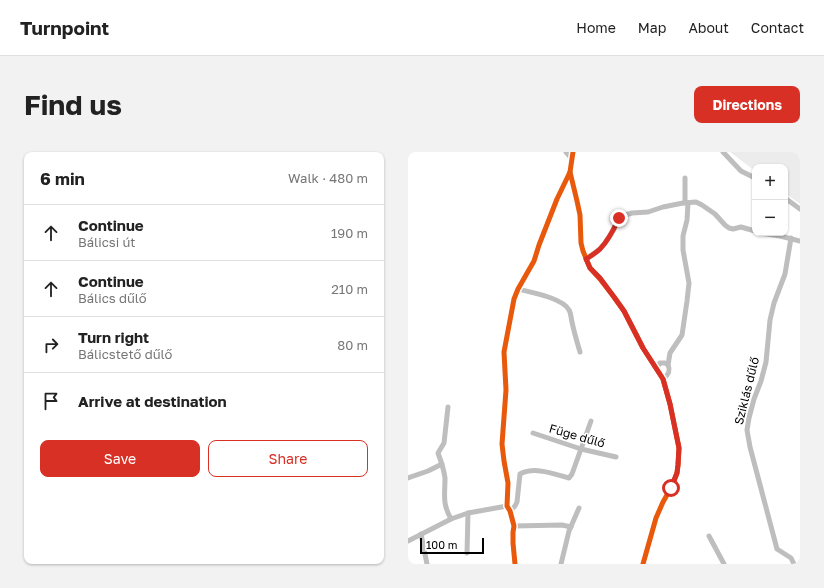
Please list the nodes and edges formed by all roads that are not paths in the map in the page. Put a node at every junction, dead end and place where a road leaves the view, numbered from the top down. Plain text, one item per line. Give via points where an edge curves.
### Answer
1 (566, 152) edge
2 (573, 152) edge
3 (723, 152) edge
4 (572, 159) junction
5 (570, 172) junction
6 (752, 176) edge
7 (685, 178) dead end
8 (788, 200) edge
9 (687, 203) junction
10 (800, 209) edge
11 (752, 230) edge
12 (779, 236) edge
13 (791, 238) junction
14 (800, 241) edge
15 (586, 259) junction
16 (518, 290) junction
17 (580, 352) dead end
18 (668, 365) junction
19 (656, 369) junction
20 (663, 379) junction
21 (448, 407) dead end
22 (591, 421) dead end
23 (533, 433) dead end
24 (581, 449) junction
25 (616, 457) dead end
26 (442, 464) junction
27 (408, 478) edge
28 (506, 506) junction
29 (579, 508) dead end
30 (510, 511) junction
31 (468, 512) junction
32 (451, 520) junction
33 (514, 526) junction
34 (570, 527) junction
35 (421, 534) junction
36 (709, 536) dead end
37 (408, 541) edge
38 (467, 553) dead end
39 (427, 564) edge
40 (515, 564) edge
41 (561, 564) edge
42 (643, 564) edge
43 (724, 564) edge
44 (794, 564) edge

1 - 4 street
2 - 4 street
3 - 6 street via 741,171
4 - 5 street
5 - 15 street via 580,216 581,243
5 - 16 street via 534,261
7 - 9 street
8 - 10 street
9 - 11 street via 696,202 702,205 715,214 724,226
9 - 15 street via 622,216 600,249
9 - 18 street via 683,250 688,283 687,301 682,335 670,353
12 - 13 street
13 - 14 street
13 - 44 street, Sziklás dűlő via 785,274 770,320 762,381 754,399 747,430 777,549 791,558
15 - 19 street via 590,268 621,306
16 - 17 street via 538,293 568,308
16 - 28 street via 504,352 506,390 502,444 508,483
18 - 19 street via 660,363
18 - 20 street via 669,372
19 - 20 street
20 - 42 street via 679,448 678,465 673,483 656,518
21 - 26 street via 444,443 438,453
22 - 24 street
23 - 24 street, Füge dűlő
24 - 25 street, Füge dűlő
24 - 30 street via 569,478 542,471 526,471 520,474 517,502
26 - 27 street
26 - 32 street via 445,501
28 - 30 street
28 - 31 street
29 - 34 street
30 - 33 street
31 - 32 street
31 - 38 street
32 - 35 street
33 - 34 street
33 - 40 street
34 - 41 street
35 - 37 street
35 - 39 street
36 - 43 street

